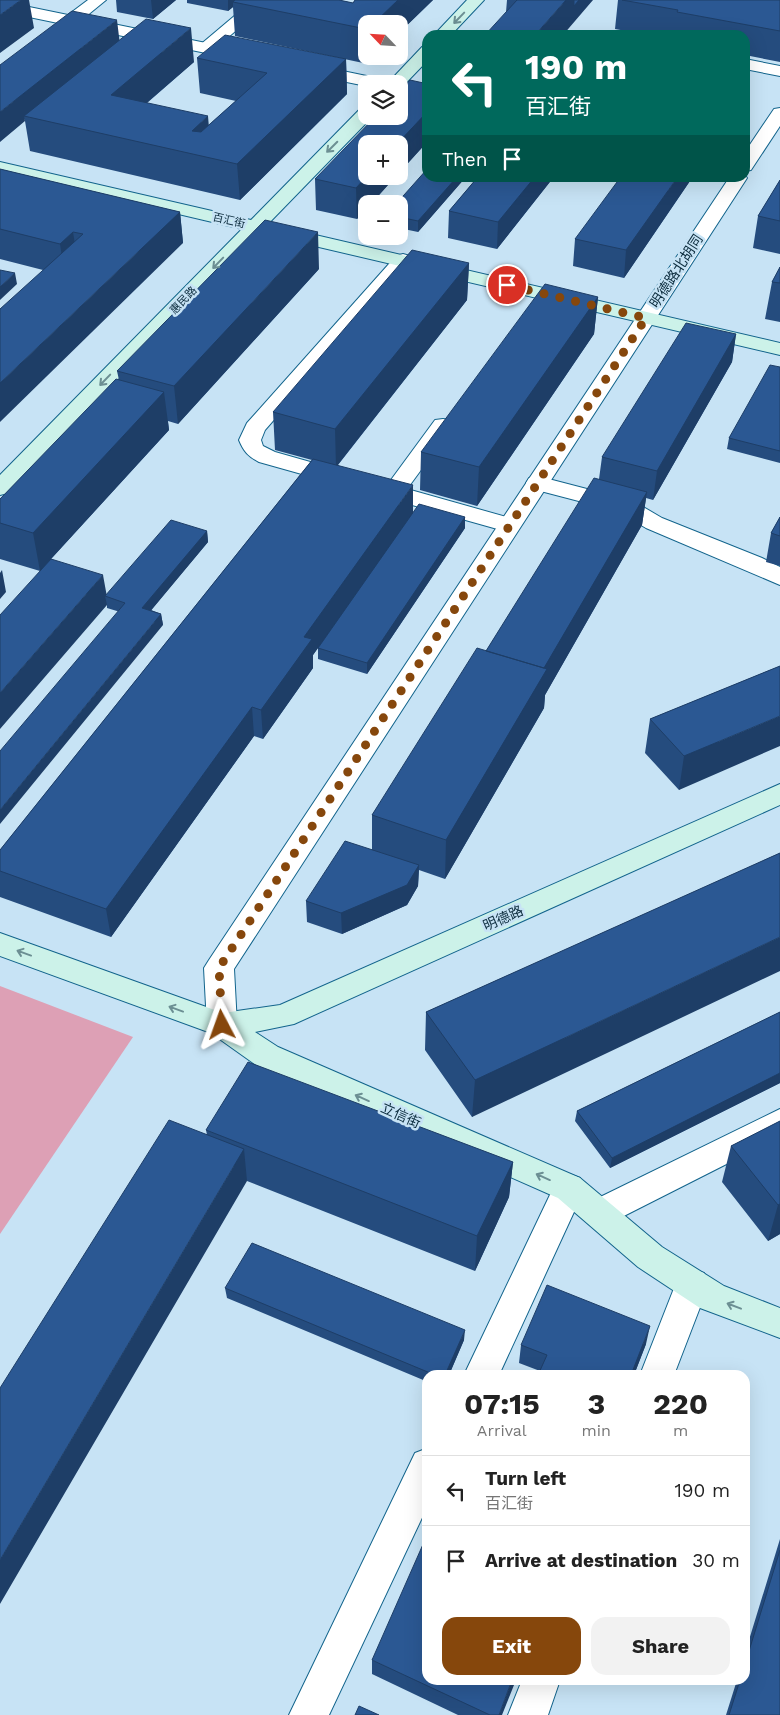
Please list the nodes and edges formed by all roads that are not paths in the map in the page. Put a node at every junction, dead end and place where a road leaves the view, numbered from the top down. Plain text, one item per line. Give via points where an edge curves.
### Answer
1 (98, 0) edge
2 (476, 0) edge
3 (0, 6) edge
4 (276, 8) edge
5 (71, 20) junction
6 (447, 30) edge
7 (50, 37) edge
8 (206, 48) junction
9 (422, 56) edge
10 (264, 60) edge
11 (750, 65) edge
12 (293, 66) edge
13 (780, 71) edge
14 (403, 75) edge
15 (358, 79) edge
16 (780, 113) edge
17 (358, 120) edge
18 (750, 158) edge
19 (0, 166) edge
20 (735, 182) edge
21 (255, 226) junction
22 (403, 260) junction
23 (646, 318) junction
24 (780, 349) edge
25 (452, 412) edge
26 (537, 484) junction
27 (0, 488) edge
28 (393, 492) junction
29 (509, 525) junction
30 (780, 577) edge
31 (780, 794) edge
32 (0, 944) edge
33 (222, 1025) junction
34 (780, 1122) edge
35 (570, 1188) junction
36 (599, 1213) junction
37 (692, 1284) junction
38 (780, 1323) edge
39 (483, 1370) edge
40 (659, 1370) edge
41 (422, 1478) edge
42 (539, 1685) edge
43 (309, 1715) edge
44 (528, 1715) edge

1 - 5 street
2 -> 6 street
3 - 5 street
4 - 8 street via 256,5
5 - 7 street
5 - 8 street
8 - 10 street
9 - 14 street
11 - 13 street
12 - 15 street
16 - 18 street
17 -> 21 street, 惠民路
19 - 21 street, 百汇街
20 - 23 street, 明德路北胡同
21 - 22 street, 百汇街
21 -> 27 street, 惠民路
22 - 23 street, 百汇街 via 535,301
22 - 28 street via 255,428 250,440 254,450 267,457
23 - 24 street, 百汇街
23 - 26 street, 明德路北胡同
25 - 28 street
26 - 29 street, 明德路北胡同
26 - 30 street via 625,506 654,523 754,563
28 - 29 street
29 - 33 street, 明德路北胡同 via 219,968
31 - 33 street, 明德路 via 284,1016
33 -> 32 street, 立信街
35 -> 33 street, 立信街 via 267,1056
34 - 36 street
35 - 36 street, 立信街
35 - 39 street
36 - 37 street, 立信街 via 650,1257
38 -> 37 street, 立信街 via 712,1297
37 - 40 street
41 - 43 street
42 - 44 street

